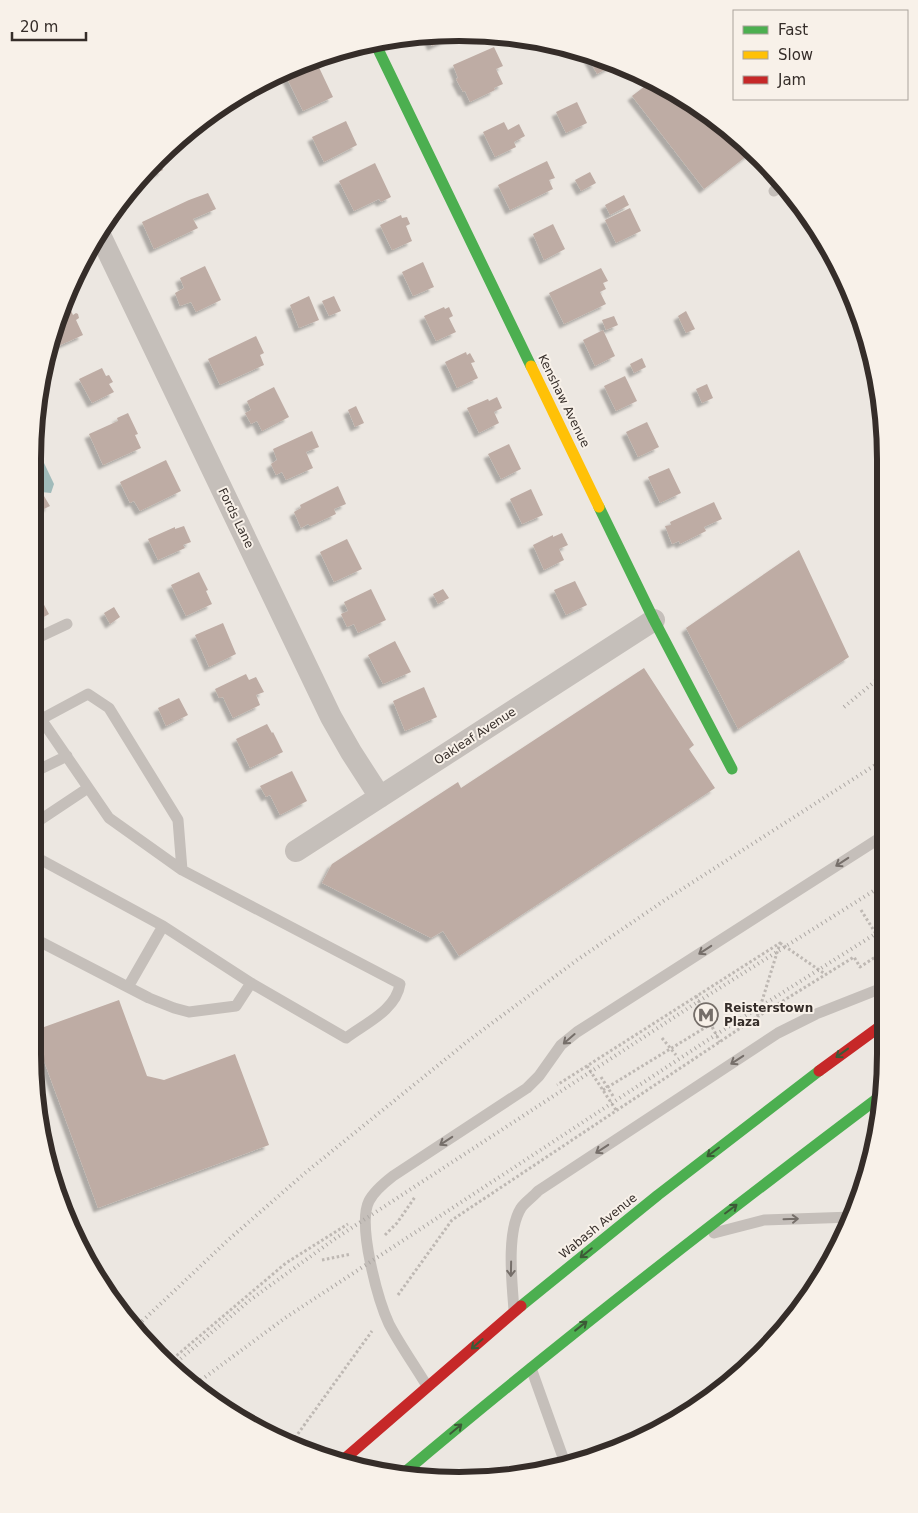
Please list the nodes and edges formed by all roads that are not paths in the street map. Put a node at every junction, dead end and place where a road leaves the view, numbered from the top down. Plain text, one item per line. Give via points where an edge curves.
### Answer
1 (378, 49) edge
2 (777, 189) edge
3 (774, 191) dead end
4 (103, 241) edge
5 (654, 620) junction
6 (66, 624) dead end
7 (41, 636) edge
8 (41, 719) edge
9 (41, 725) edge
10 (67, 756) junction
11 (41, 769) edge
12 (732, 769) dead end
13 (88, 788) junction
14 (380, 797) junction
15 (41, 819) edge
16 (877, 840) edge
17 (296, 851) dead end
18 (41, 860) edge
19 (182, 870) junction
20 (163, 926) junction
21 (41, 942) edge
22 (252, 983) junction
23 (128, 987) junction
24 (877, 990) edge
25 (877, 1029) edge
26 (874, 1101) edge
27 (844, 1217) edge
28 (692, 1238) junction
29 (514, 1312) junction
30 (530, 1366) junction
31 (427, 1386) junction
32 (382, 1427) junction
33 (338, 1454) edge
34 (347, 1457) edge
35 (563, 1459) edge
36 (409, 1469) edge

1 - 5 main road, Kenshaw Avenue
2 - 3 lane
4 - 14 street, Fords Lane via 331,717
5 - 12 main road, Kenshaw Avenue
5 - 14 street, Oakleaf Avenue
6 - 7 lane
8 - 19 lane via 88,694 109,708 178,820
9 - 10 lane
10 - 11 lane
10 - 13 lane
13 - 15 lane
13 - 19 lane via 109,818
14 - 17 street, Oakleaf Avenue
16 -> 31 lane via 577,1032 561,1045 527,1088 378,1188 366,1212 366,1241 382,1308
18 - 20 lane
19 - 22 lane via 400,984 391,1005 346,1038
20 - 22 lane
20 - 23 lane
21 - 23 lane
22 - 23 lane via 236,1006 189,1012 165,1005
24 -> 29 lane via 778,1033 538,1191 522,1208 516,1221 511,1272
25 -> 29 main road, Wabash Avenue via 658,1194
28 -> 26 main road
28 -> 27 lane via 764,1220
30 -> 28 main road
29 -> 31 main road, Wabash Avenue
30 - 35 lane
36 -> 30 main road
31 - 32 main road, Wabash Avenue
32 - 33 main road
32 - 34 main road, Wabash Avenue

